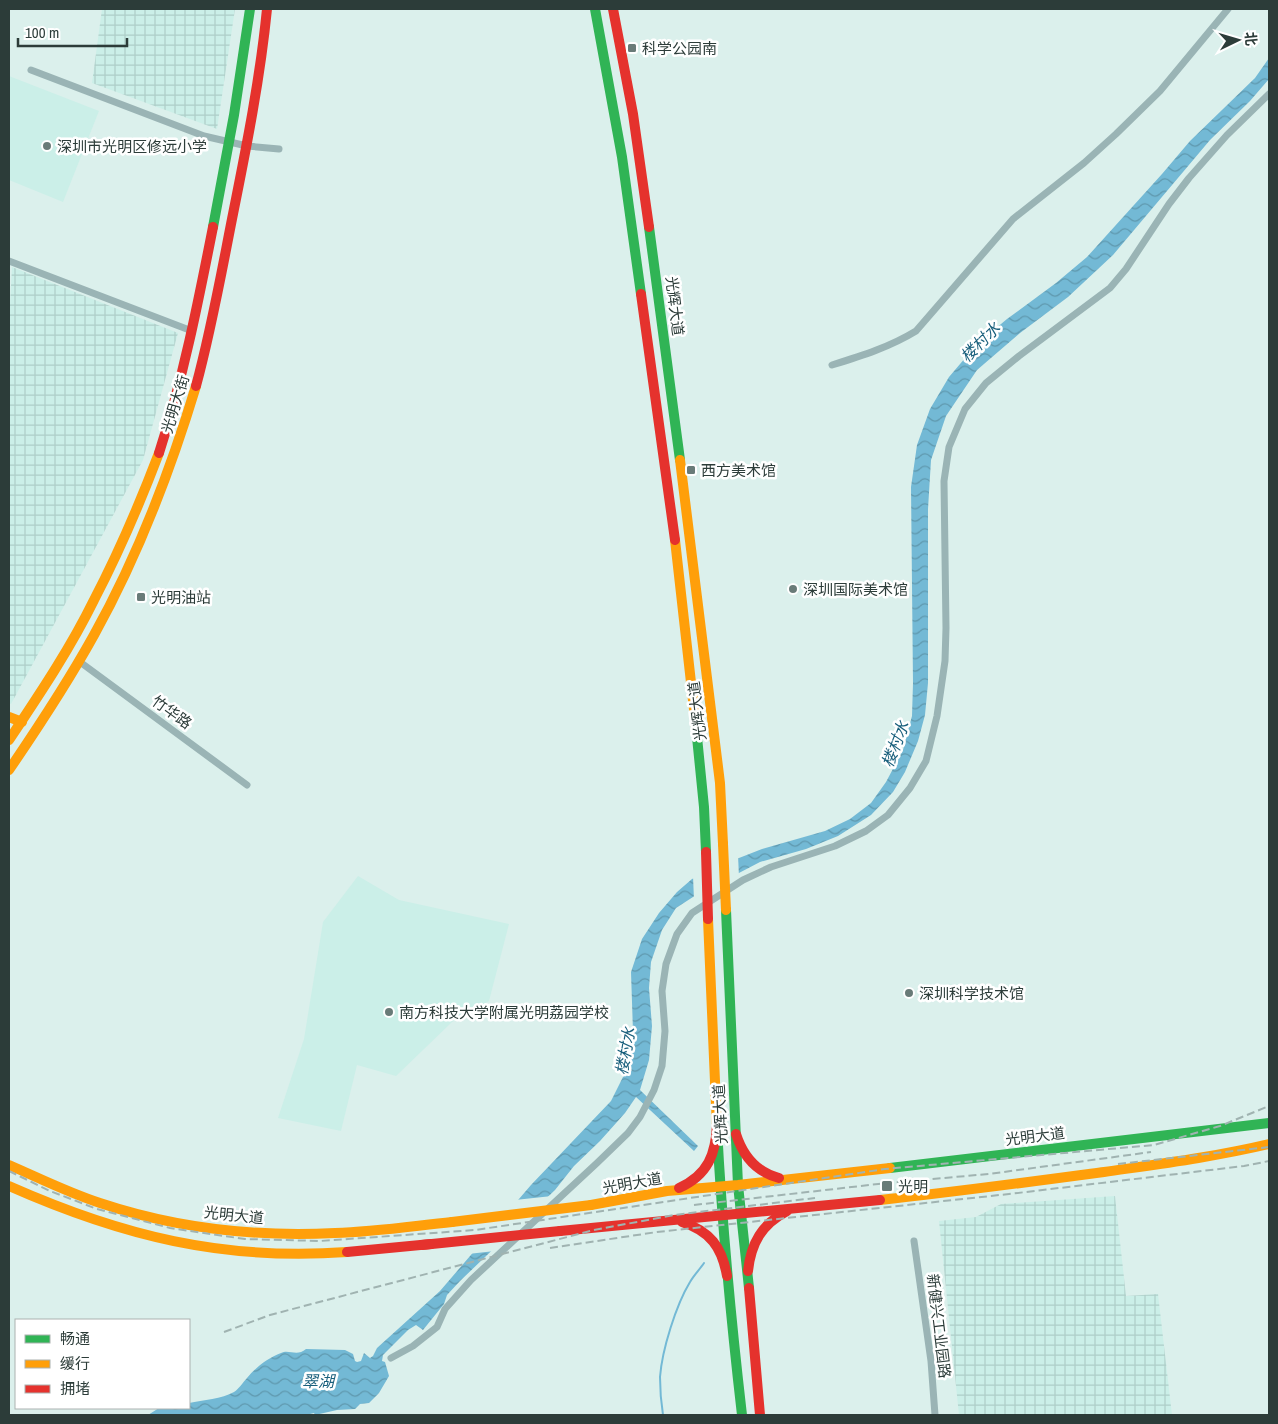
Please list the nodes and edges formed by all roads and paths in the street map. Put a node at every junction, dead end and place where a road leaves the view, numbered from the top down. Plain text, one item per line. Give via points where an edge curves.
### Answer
1 (250, 9) edge
2 (267, 9) edge
3 (595, 9) edge
4 (613, 9) edge
5 (1228, 9) edge
6 (31, 70) dead end
7 (1269, 94) edge
8 (230, 142) junction
9 (246, 146) junction
10 (279, 150) dead end
11 (9, 261) edge
12 (192, 330) junction
13 (832, 365) dead end
14 (80, 662) junction
15 (9, 717) edge
16 (22, 722) junction
17 (9, 740) edge
18 (9, 770) edge
19 (247, 785) dead end
20 (1269, 1123) edge
21 (717, 1124) junction
22 (736, 1134) junction
23 (1269, 1144) edge
24 (9, 1165) edge
25 (788, 1179) junction
26 (738, 1185) junction
27 (9, 1186) edge
28 (720, 1186) junction
29 (667, 1191) junction
30 (799, 1208) junction
31 (741, 1214) junction
32 (723, 1216) junction
33 (668, 1221) junction
34 (476, 1239) dead end
35 (914, 1241) dead end
36 (422, 1245) dead end
37 (748, 1271) junction
38 (727, 1276) junction
39 (390, 1358) dead end
40 (742, 1415) edge
41 (760, 1415) edge
42 (935, 1415) edge

1 - 8 main road, 光明大街
2 - 9 main road, 光明大街
3 - 21 main road, 光辉大道, bridge via 622,157 676,550 698,743 704,806
4 - 22 main road, 光辉大道, bridge via 633,114 680,450 720,783
5 - 13 street via 1160,90 1116,134 1013,219 916,331 868,354
6 - 8 street via 204,136
7 - 39 street via 1189,178 1110,288 986,383 965,409 949,447 944,481 946,628 938,716 926,761 910,788 888,815 866,832 743,880 692,913 677,934 666,964 662,991 665,1031 662,1066 640,1117 597,1163 471,1280 445,1309 437,1327 413,1346
8 - 9 street
8 - 12 main road, 光明大街
9 - 10 street
9 - 14 main road, 光明大街 via 206,352 187,420 138,547
11 - 12 street
12 - 16 main road, 光明大街 via 162,439 126,533 75,636
14 - 18 main road, 光明大街
14 - 19 street, 竹华路
15 - 16 main road
16 - 17 main road, 光明大街
20 - 25 main road, 光明大道
21 - 28 main road, 光辉大道
21 - 29 main road via 717,1139 706,1167 689,1183
22 - 25 main road via 745,1156 754,1166 770,1175
22 - 26 main road, 光辉大道
23 - 30 main road via 1038,1182
24 - 29 main road, 光明大道, bridge via 99,1202 171,1222 270,1234 320,1234 452,1222 591,1205
25 - 26 main road, 光明大道
26 - 28 main road, 光明大道
26 - 31 main road, 光辉大道
27 - 34 main road via 118,1229 218,1250 321,1254
28 - 29 main road, 光明大道
28 - 32 main road, 光辉大道
30 - 31 main road
30 - 37 main road via 780,1214 765,1226 754,1242
31 - 32 main road
31 - 37 main road, 光辉大道
32 - 33 main road
32 - 38 main road, 光辉大道
33 - 36 main road, bridge
33 - 38 main road via 690,1224 710,1236 722,1254
35 - 42 street, 新健兴工业园路
37 - 41 main road, 光辉大道
38 - 40 main road, 光辉大道

